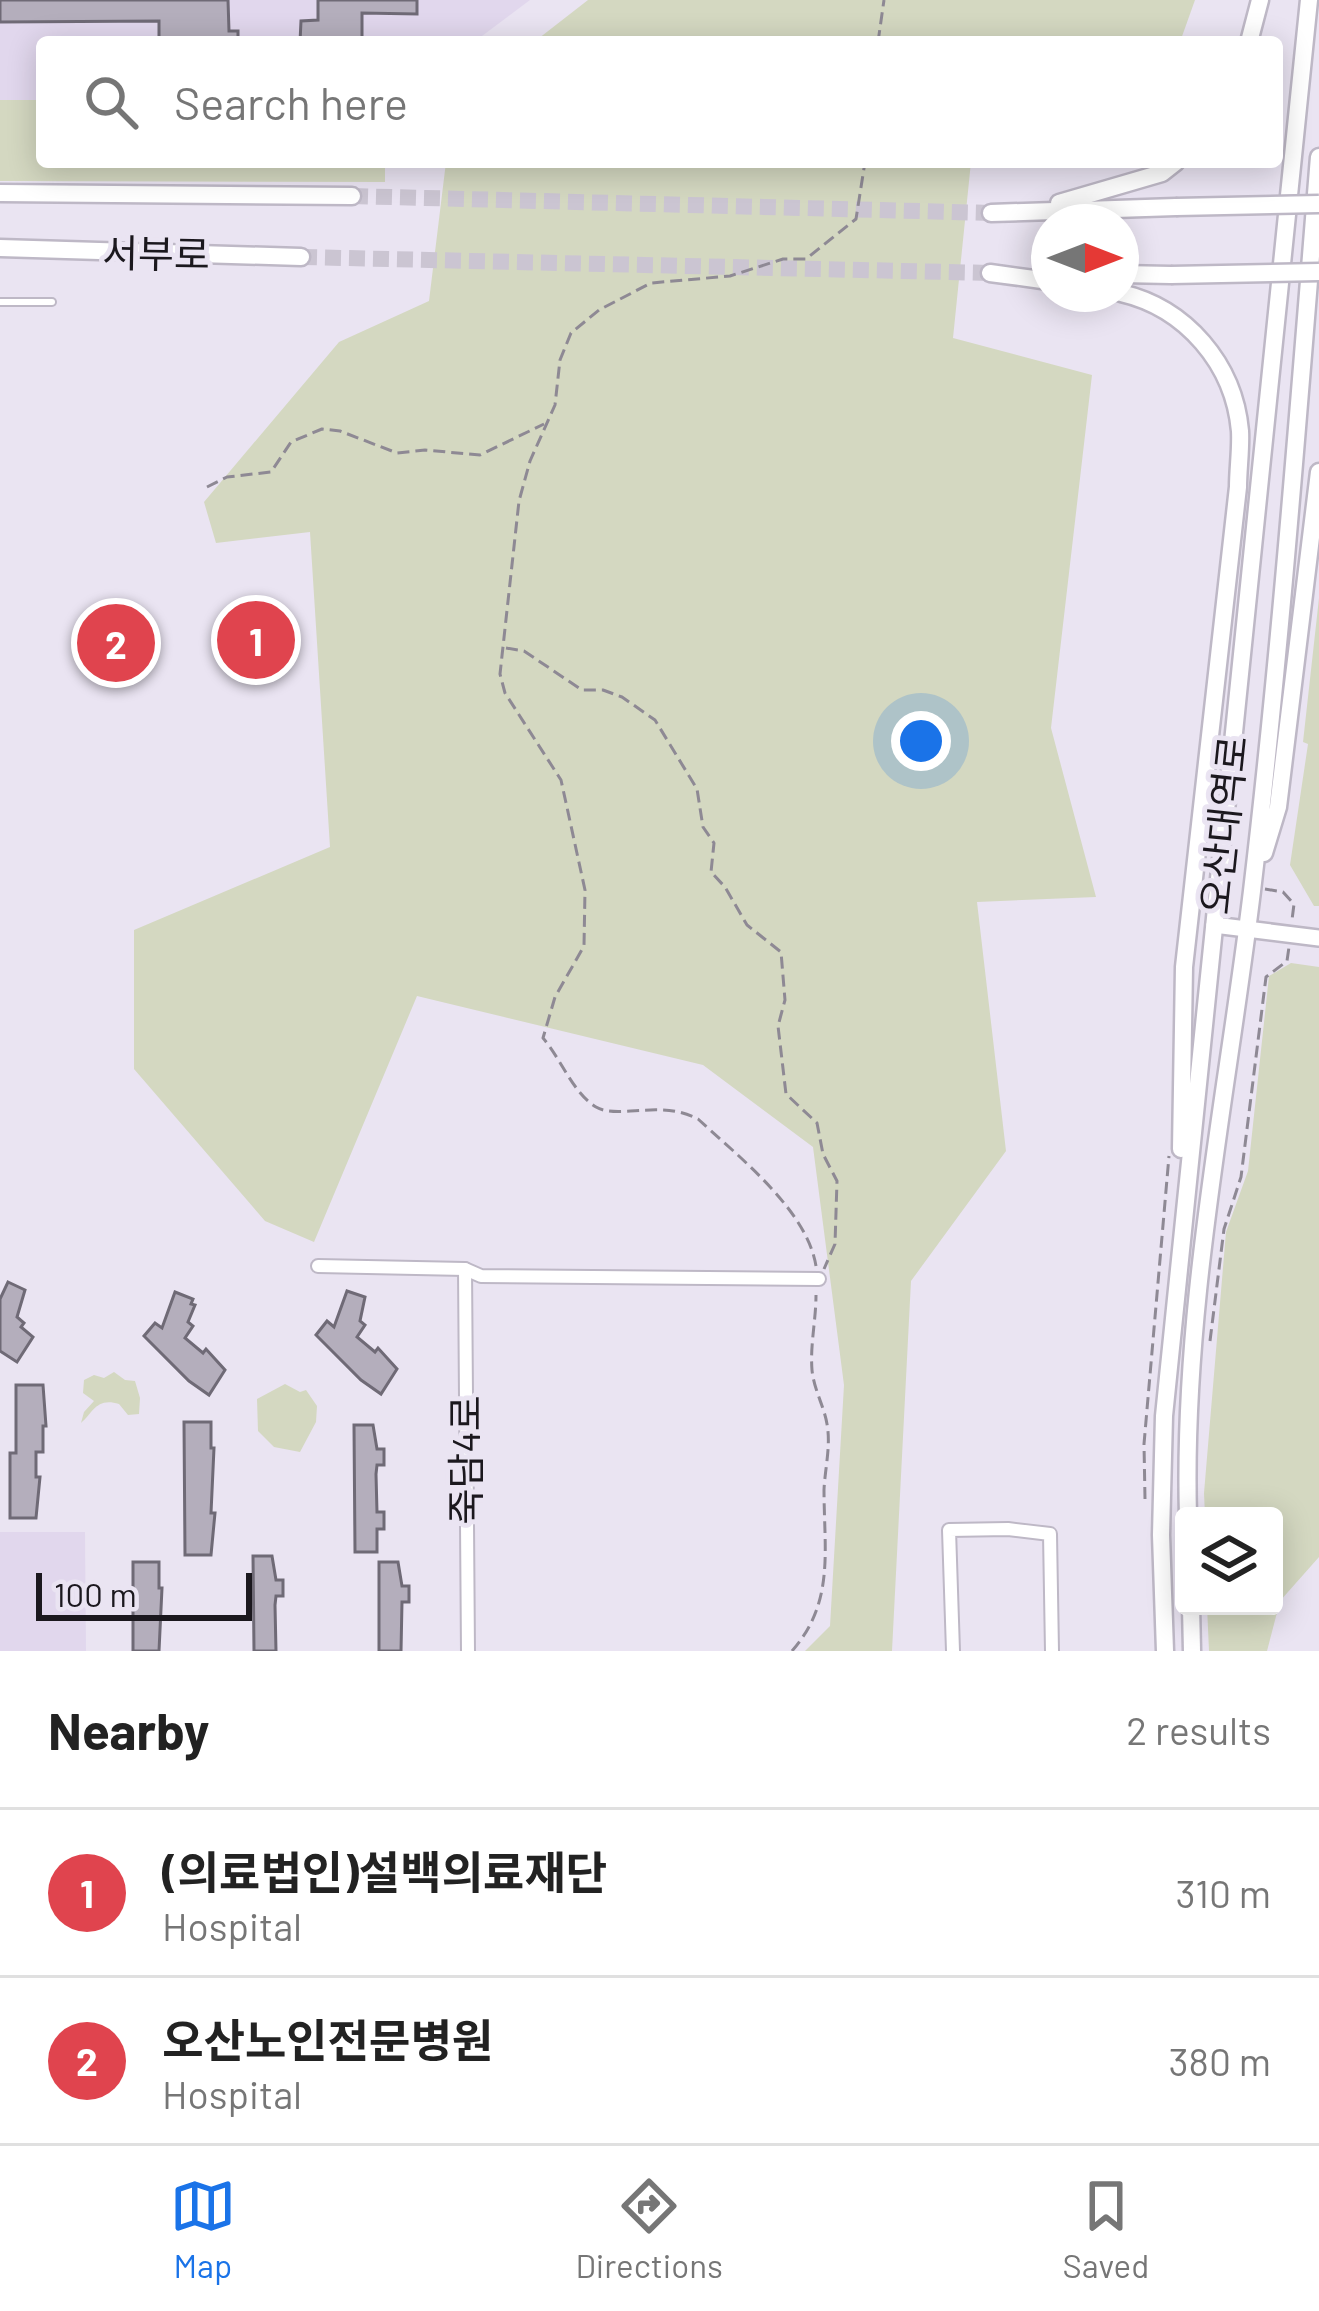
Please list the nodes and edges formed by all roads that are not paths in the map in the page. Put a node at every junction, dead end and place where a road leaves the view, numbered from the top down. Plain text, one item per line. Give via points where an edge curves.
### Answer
1 (1260, 0) edge
2 (1309, 0) edge
3 (1251, 36) edge
4 (1319, 157) edge
5 (1168, 168) edge
6 (4, 194) edge
7 (352, 196) tunnel mouth
8 (1319, 204) edge
9 (1024, 212) junction
10 (991, 213) tunnel mouth
11 (5, 249) edge
12 (301, 257) tunnel mouth
13 (1319, 272) edge
14 (990, 273) tunnel mouth
15 (1139, 274) edge
16 (1031, 276) edge
17 (1139, 297) edge
18 (0, 302) edge
19 (52, 302) dead end
20 (1319, 472) edge
21 (1252, 888) junction
22 (1214, 925) junction
23 (1247, 929) junction
24 (1319, 938) edge
25 (1181, 1236) junction
26 (318, 1266) dead end
27 (465, 1269) junction
28 (819, 1279) road end
29 (1188, 1507) edge
30 (1191, 1615) edge
31 (468, 1651) edge
32 (953, 1651) edge
33 (1052, 1651) edge
34 (1165, 1651) edge
35 (1192, 1651) edge

1 - 3 main road
2 - 22 main road, 오산대역로
4 - 21 main road, 오산대역로
5 - 9 main road
6 - 7 main road, 서부로
8 - 9 main road, bridge
9 - 10 main road
11 - 12 main road, 서부로
13 - 15 main road, bridge
14 - 16 main road
17 - 25 main road via 1179,317 1209,350 1230,383 1240,431 1184,967
18 - 19 lane
20 - 21 main road via 1278,808
21 - 23 main road, 오산대역로
22 - 23 street
22 - 25 main road, 오산대역로
23 - 24 street
23 - 29 main road, 오산대역로 via 1202,1274
25 - 34 main road, 오산대역로 via 1161,1456
26 - 27 street
27 - 28 street via 481,1276
27 - 31 street, 죽담4로
30 - 35 main road
32 - 33 street via 949,1530 1008,1529 1050,1534

